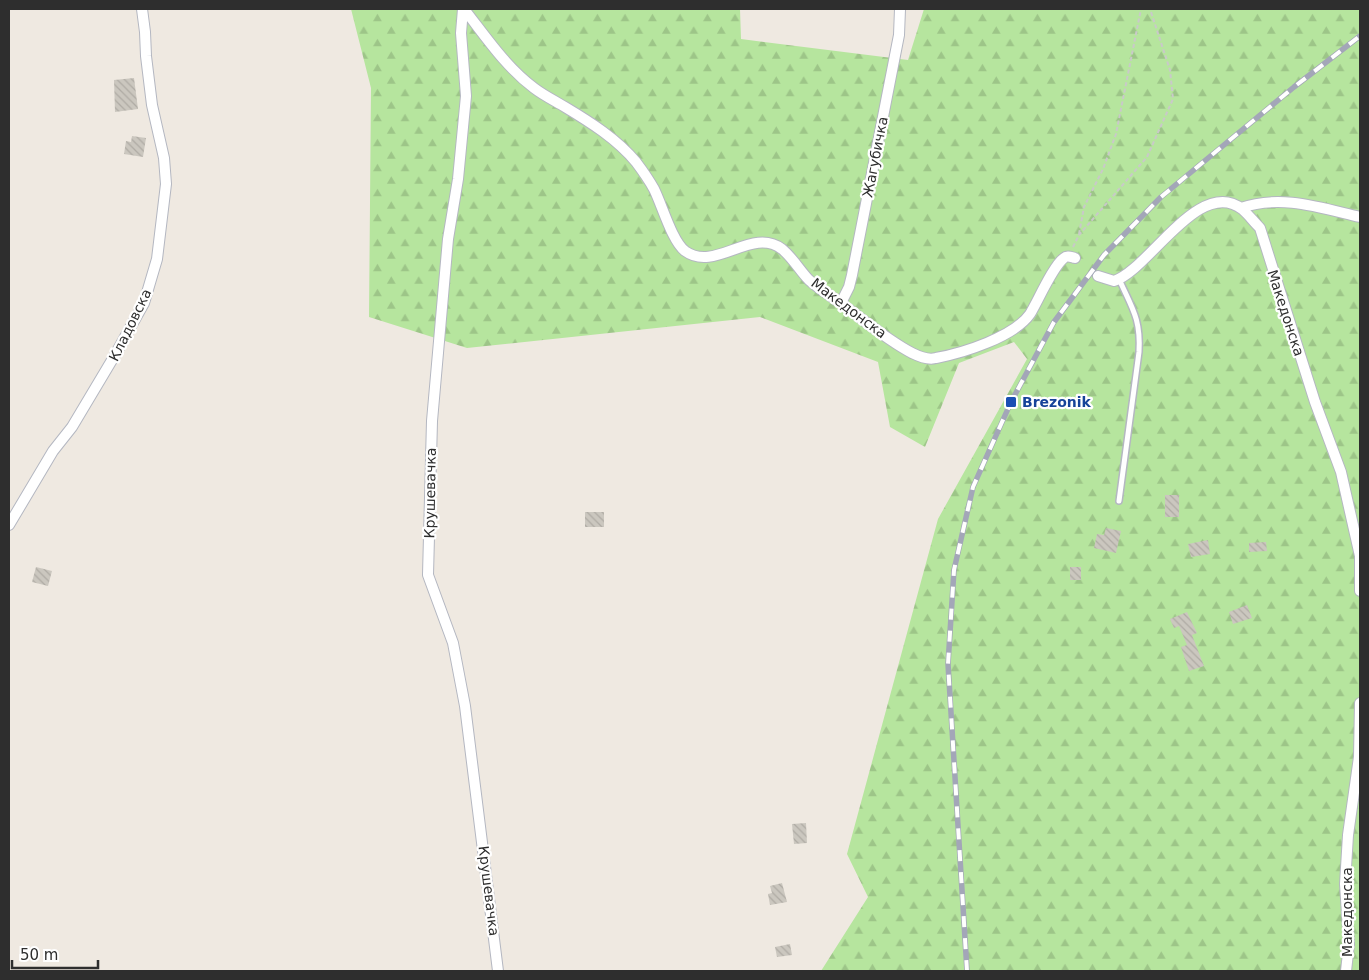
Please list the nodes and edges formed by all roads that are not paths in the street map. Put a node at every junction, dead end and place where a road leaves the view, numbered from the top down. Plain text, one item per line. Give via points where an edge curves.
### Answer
1 (142, 9) edge
2 (463, 9) edge
3 (900, 9) edge
4 (1241, 208) junction
5 (1360, 217) edge
6 (1072, 257) road end
7 (1098, 276) dead end
8 (1119, 279) junction
9 (841, 303) junction
10 (1119, 501) dead end
11 (9, 525) edge
12 (1360, 591) edge
13 (1360, 703) edge
14 (498, 971) edge
15 (1346, 971) edge

1 - 11 street, Кладовска via 152,105 164,158 166,184 157,259 144,302 115,355
2 - 9 street, Македонска via 506,64 535,89 612,139 635,161 653,188 678,244 686,251 696,256 710,256 748,244 773,244 810,281
2 - 14 street, Крушевачка via 461,33 466,96 448,239 432,421 428,575 453,642 465,706
3 - 9 street, Жагубичка via 899,35 852,275
4 - 5 street via 1283,202 1310,204
4 - 8 street via 1212,202 1184,220
4 - 12 street, Македонска via 1260,228 1315,402 1341,472 1360,556
6 - 9 street, Македонска via 1064,258 1057,266 1029,315 1019,326 994,340 933,359 914,354 884,336
7 - 8 street via 1114,281
8 - 10 lane via 1140,333
13 - 15 street, Македонска via 1359,757 1345,884 1349,944

